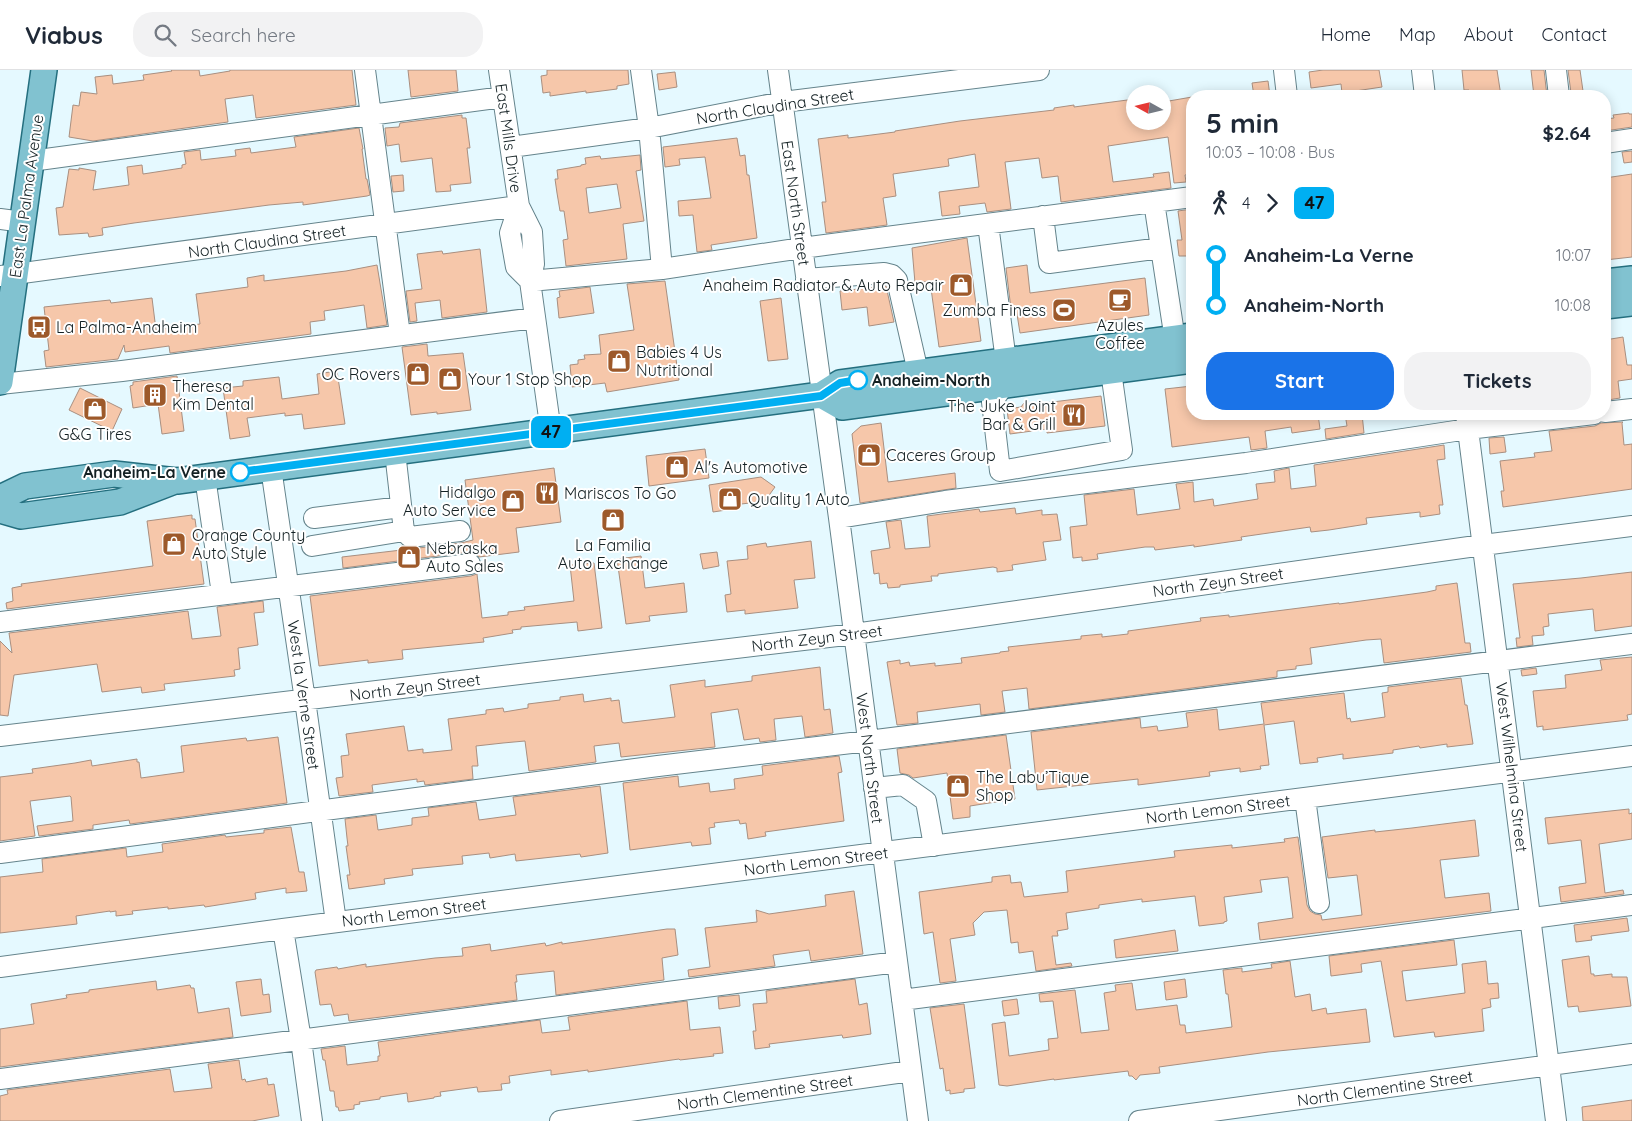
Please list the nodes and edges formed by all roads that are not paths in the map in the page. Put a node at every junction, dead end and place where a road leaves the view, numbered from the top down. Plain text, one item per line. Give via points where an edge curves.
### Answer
1 (44, 70) edge
2 (365, 70) edge
3 (499, 70) edge
4 (641, 70) edge
5 (778, 70) edge
6 (1039, 70) edge
7 (1284, 70) edge
8 (1422, 70) edge
9 (1556, 70) edge
10 (1286, 90) edge
11 (1424, 90) edge
12 (1558, 90) edge
13 (503, 97) junction
14 (782, 102) junction
15 (371, 116) junction
16 (649, 128) junction
17 (1632, 139) edge
18 (1611, 142) edge
19 (511, 147) junction
20 (31, 161) junction
21 (1186, 198) edge
22 (1154, 202) junction
23 (519, 206) junction
24 (1042, 216) junction
25 (11, 221) edge
26 (988, 224) junction
27 (385, 225) junction
28 (802, 248) junction
29 (1161, 248) junction
30 (662, 269) junction
31 (8, 276) edge
32 (806, 279) junction
33 (1632, 279) edge
34 (530, 281) junction
35 (1611, 281) edge
36 (1632, 303) edge
37 (1611, 305) edge
38 (535, 318) junction
39 (400, 335) junction
40 (1184, 349) edge
41 (1109, 359) junction
42 (918, 372) junction
43 (1005, 372) junction
44 (0, 383) edge
45 (821, 396) junction
46 (1632, 409) edge
47 (1611, 411) edge
48 (1485, 420) edge
49 (1467, 421) edge
50 (551, 432) junction
51 (395, 452) junction
52 (271, 468) junction
53 (205, 477) junction
54 (177, 481) junction
55 (0, 498) edge
56 (401, 507) junction
57 (0, 510) edge
58 (314, 518) dead end
59 (839, 518) junction
60 (1632, 526) edge
61 (404, 531) junction
62 (460, 531) dead end
63 (1483, 545) junction
64 (312, 546) dead end
65 (470, 564) dead end
66 (288, 586) junction
67 (222, 594) junction
68 (0, 622) edge
69 (854, 634) junction
70 (1632, 644) edge
71 (1499, 661) junction
72 (305, 700) junction
73 (0, 736) edge
74 (868, 741) junction
75 (1632, 756) edge
76 (1513, 771) junction
77 (874, 788) junction
78 (1305, 798) junction
79 (320, 810) junction
80 (934, 846) junction
81 (882, 852) junction
82 (0, 853) edge
83 (1319, 903) dead end
84 (1632, 904) edge
85 (1530, 917) junction
86 (336, 922) junction
87 (283, 929) junction
88 (897, 962) junction
89 (0, 967) edge
90 (902, 1000) junction
91 (301, 1040) junction
92 (1632, 1054) edge
93 (1548, 1066) junction
94 (911, 1071) junction
95 (0, 1079) edge
96 (312, 1121) edge
97 (560, 1121) edge
98 (918, 1121) edge
99 (1139, 1121) edge
100 (1556, 1121) edge

1 - 20 main road, East La Palma Avenue
2 - 15 street
3 - 13 street, East Mills Drive
4 - 16 street
5 - 14 street, East North Street
6 - 14 street, North Claudina Street
7 - 10 street
8 - 11 street
9 - 12 street
13 - 15 street
13 - 19 street, East Mills Drive
14 - 16 street, North Claudina Street
14 - 28 street, East North Street
15 - 20 street
15 - 27 street
16 - 19 street, North Claudina Street
16 - 30 street
17 - 18 street
19 - 23 street, East Mills Drive
20 - 25 main road, East La Palma Avenue
21 - 22 street
22 - 24 street
22 - 29 street
23 - 27 street, North Claudina Street
23 - 34 street, East Mills Drive via 532,232 534,264
24 - 26 street
24 - 29 street via 1049,263
25 - 31 main road, East La Palma Avenue
26 - 28 street
26 - 43 street
27 - 31 street, North Claudina Street
27 - 39 street
28 - 30 street
28 - 32 street, East North Street
29 - 40 street
30 - 34 street
31 - 44 main road, East La Palma Avenue
32 - 42 street via 892,275 897,280
32 - 45 street, East North Street
33 - 35 main road
34 - 38 street, East Mills Drive
36 - 37 main road
38 - 39 street
38 - 50 street, East Mills Drive
39 - 44 street via 122,371
40 - 41 main road
41 - 43 main road
41 - 43 street via 1122,450 1000,471 992,402
42 - 43 main road
42 - 45 main road via 840,383
43 - 45 main road via 987,388 842,407
45 - 50 main road
45 - 59 street, West North Street
46 - 47 street
48 - 49 street
49 - 59 street via 1246,463 945,501
49 - 63 street, West Wilhelmina Street
50 - 51 main road
51 - 52 main road
51 - 56 street
52 - 53 main road
52 - 66 street, West la Verne Street
53 - 54 main road
53 - 67 street
54 - 55 main road via 114,474 25,486
54 - 57 main road via 120,502 21,516
56 - 58 street
56 - 61 street
59 - 69 street, West North Street
60 - 63 street, North Zeyn Street
61 - 62 street via 410,536
61 - 64 street
63 - 69 street, North Zeyn Street
63 - 71 street, West Wilhelmina Street
65 - 66 street
66 - 67 street
66 - 72 street, West la Verne Street
67 - 68 street
69 - 72 street, North Zeyn Street
69 - 74 street, West North Street
70 - 71 street
71 - 74 street
71 - 76 street, West Wilhelmina Street
72 - 73 street, North Zeyn Street
72 - 79 street, West la Verne Street
74 - 77 street, West North Street
74 - 79 street
75 - 76 street, North Lemon Street
76 - 78 street, North Lemon Street
76 - 85 street, West Wilhelmina Street
77 - 80 street via 903,785 926,801
77 - 81 street, West North Street
78 - 80 street, North Lemon Street
78 - 83 street
79 - 82 street
79 - 86 street, West la Verne Street
80 - 81 street, North Lemon Street
81 - 86 street, North Lemon Street
81 - 88 street, West North Street
84 - 85 street
85 - 90 street
85 - 93 street, West Wilhelmina Street
86 - 87 street, North Lemon Street
87 - 89 street, North Lemon Street
87 - 91 street
88 - 90 street, West North Street
88 - 91 street
90 - 94 street, West North Street
91 - 95 street
91 - 96 street
92 - 93 street, North Clementine Street
93 - 99 street, North Clementine Street
93 - 100 street, West Wilhelmina Street
94 - 97 street, North Clementine Street
94 - 98 street, West North Street

